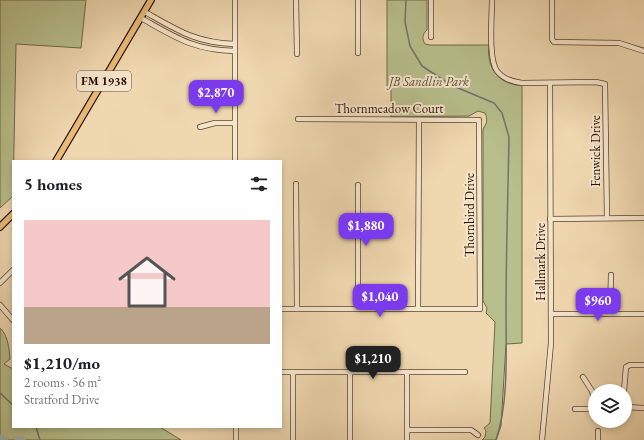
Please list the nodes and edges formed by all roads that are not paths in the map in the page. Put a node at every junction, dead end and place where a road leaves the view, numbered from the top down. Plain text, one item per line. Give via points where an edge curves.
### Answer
1 (152, 0) edge
2 (235, 0) edge
3 (296, 0) edge
4 (358, 0) edge
5 (431, 0) edge
6 (492, 0) edge
7 (552, 0) edge
8 (144, 12) junction
9 (141, 18) junction
10 (431, 37) dead end
11 (235, 44) junction
12 (235, 51) junction
13 (644, 52) edge
14 (358, 53) dead end
15 (297, 54) dead end
16 (550, 83) junction
17 (298, 119) dead end
18 (419, 120) junction
19 (479, 120) joint
20 (235, 123) junction
21 (200, 127) dead end
22 (57, 160) edge
23 (235, 160) edge
24 (296, 184) dead end
25 (358, 186) dead end
26 (12, 215) edge
27 (607, 218) junction
28 (644, 218) edge
29 (550, 219) junction
30 (0, 227) edge
31 (12, 271) edge
32 (611, 275) dead end
33 (0, 283) edge
34 (0, 305) edge
35 (282, 309) edge
36 (297, 309) junction
37 (358, 309) junction
38 (418, 309) junction
39 (551, 314) junction
40 (610, 314) junction
41 (644, 314) edge
42 (12, 319) edge
43 (644, 364) edge
44 (282, 372) edge
45 (293, 372) junction
46 (350, 372) junction
47 (408, 372) junction
48 (465, 372) dead end
49 (583, 377) dead end
50 (625, 384) edge
51 (588, 385) edge
52 (632, 407) edge
53 (644, 408) edge
54 (575, 409) dead end
55 (588, 409) edge
56 (236, 428) edge
57 (407, 430) junction
58 (598, 432) dead end
59 (478, 435) dead end
60 (236, 440) edge
61 (293, 440) edge
62 (350, 440) edge
63 (407, 440) edge
64 (542, 440) edge
65 (598, 440) edge

1 - 8 main road, FM 1938
2 - 11 street
3 - 15 street
4 - 14 street
5 - 10 street
6 - 16 street via 492,49 497,72 522,83
7 - 13 street via 554,42 619,44
8 - 9 main road, FM 1938
8 - 11 street via 194,38 214,43
9 - 12 street via 188,44
9 - 22 main road, FM 1938
11 - 12 street
12 - 20 street
16 - 27 street, Fenwick Drive via 605,84
16 - 29 street, Hallmark Drive
17 - 18 street, Thornmeadow Court
18 - 19 street, Thornmeadow Court
18 - 38 street
19 - 38 street, Thornbird Drive via 480,309
20 - 21 street via 215,123
20 - 23 street
24 - 36 street
25 - 37 street
26 - 30 main road
27 - 28 street
27 - 29 street
29 - 39 street, Hallmark Drive
31 - 33 street
32 - 40 street
34 - 42 street
35 - 36 street
36 - 37 street
37 - 38 street
39 - 40 street
39 - 64 street, Hallmark Drive via 551,350
40 - 41 street
43 - 50 street via 626,367
44 - 45 street
45 - 46 street
45 - 61 street
46 - 47 street
46 - 62 street
47 - 48 street
47 - 57 street
49 - 51 street
52 - 53 street
54 - 55 street
56 - 60 street
57 - 59 street via 472,430
57 - 63 street
58 - 65 street

